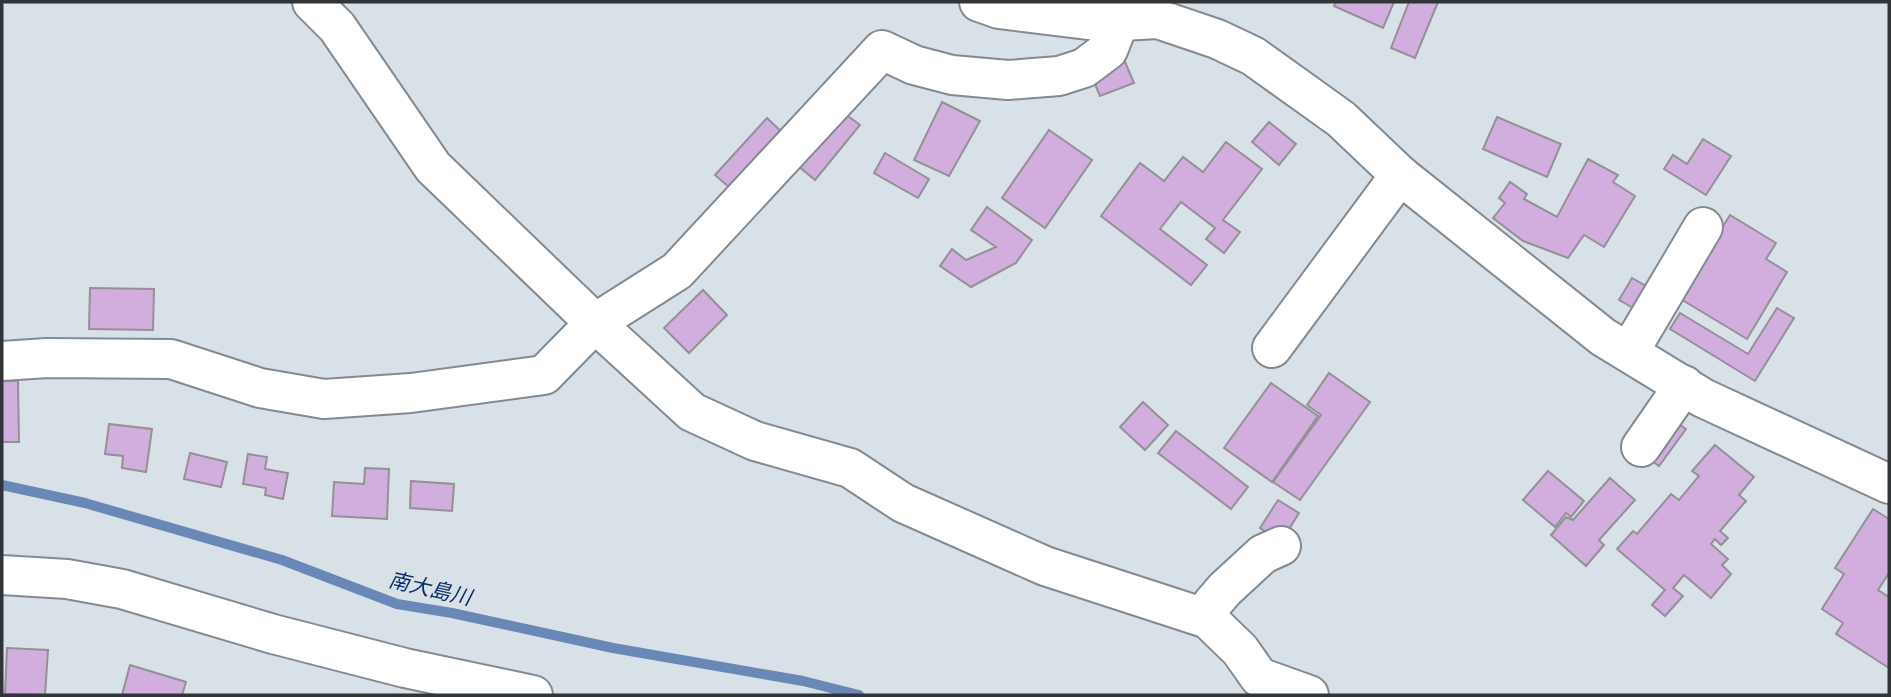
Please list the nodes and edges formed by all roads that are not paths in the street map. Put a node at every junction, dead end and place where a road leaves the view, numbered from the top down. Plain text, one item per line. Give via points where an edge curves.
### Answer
1 (312, 2) edge
2 (979, 2) edge
3 (1162, 10) edge
4 (1119, 22) junction
5 (1400, 175) junction
6 (1703, 227) dead end
7 (595, 323) junction
8 (1272, 348) dead end
9 (1629, 352) junction
10 (2, 361) edge
11 (1684, 385) junction
12 (1642, 447) dead end
13 (1889, 484) edge
14 (1281, 546) dead end
15 (2, 575) edge
16 (1208, 619) junction
17 (533, 695) edge
18 (1309, 695) edge

1 - 7 street via 337,27 433,167
2 - 4 street via 999,9
3 - 4 street
3 - 5 street via 1253,56 1341,119
4 - 7 street via 1108,50 1084,68 1059,76 1008,80 952,75 882,50 677,271
5 - 8 street
5 - 9 street via 1603,337
6 - 9 street
7 - 10 street via 544,375 324,399 260,388 171,359
7 - 16 street via 692,412 755,441 850,468 903,503 1045,566
9 - 11 street
11 - 12 street
11 - 13 street
14 - 16 street via 1245,570 1212,604
15 - 17 street via 67,579 122,589 273,634
16 - 18 street via 1240,650 1259,677

